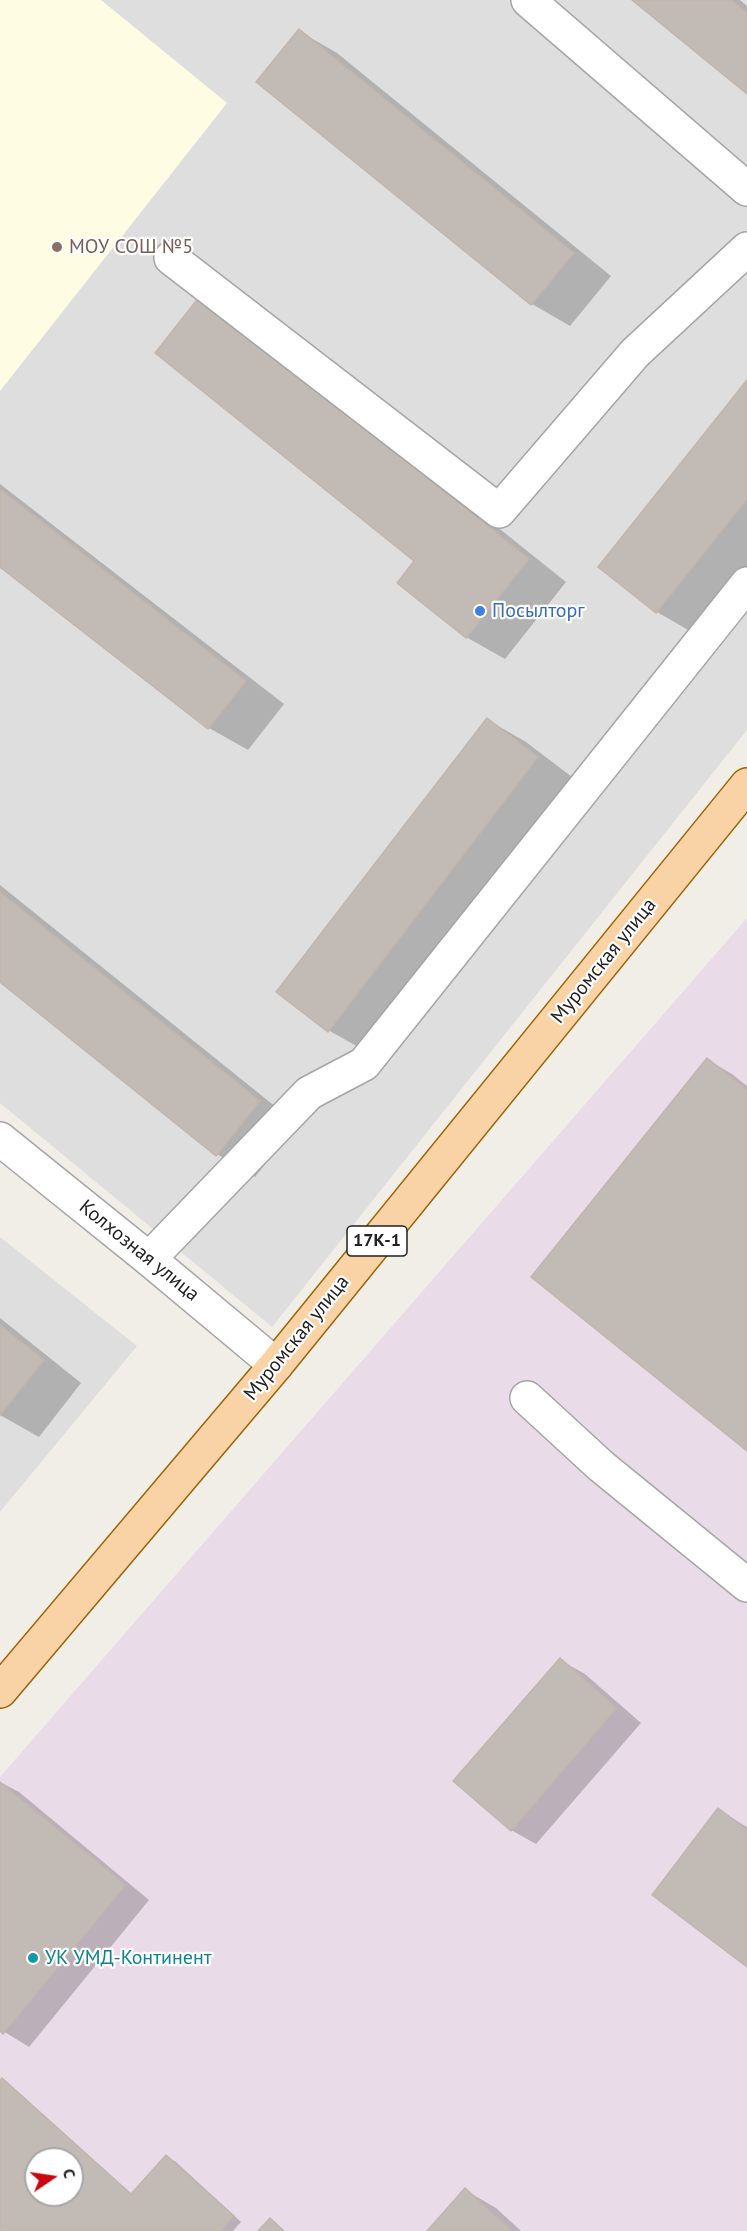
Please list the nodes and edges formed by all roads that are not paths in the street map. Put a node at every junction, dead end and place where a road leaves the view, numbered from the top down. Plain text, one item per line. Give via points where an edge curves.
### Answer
1 (528, 0) edge
2 (747, 189) edge
3 (747, 249) edge
4 (171, 258) dead end
5 (747, 584) edge
6 (747, 785) edge
7 (0, 1139) edge
8 (149, 1259) junction
9 (276, 1365) junction
10 (527, 1398) dead end
11 (747, 1585) edge
12 (0, 1691) edge

1 - 2 street
3 - 4 street via 635,353 499,511
5 - 8 street via 364,1064 309,1093
6 - 9 main road, Муромская улица / 17К-1
7 - 8 street, Колхозная улица
8 - 9 street, Колхозная улица
9 - 12 main road, Муромская улица / 17К-1
10 - 11 street via 601,1466

